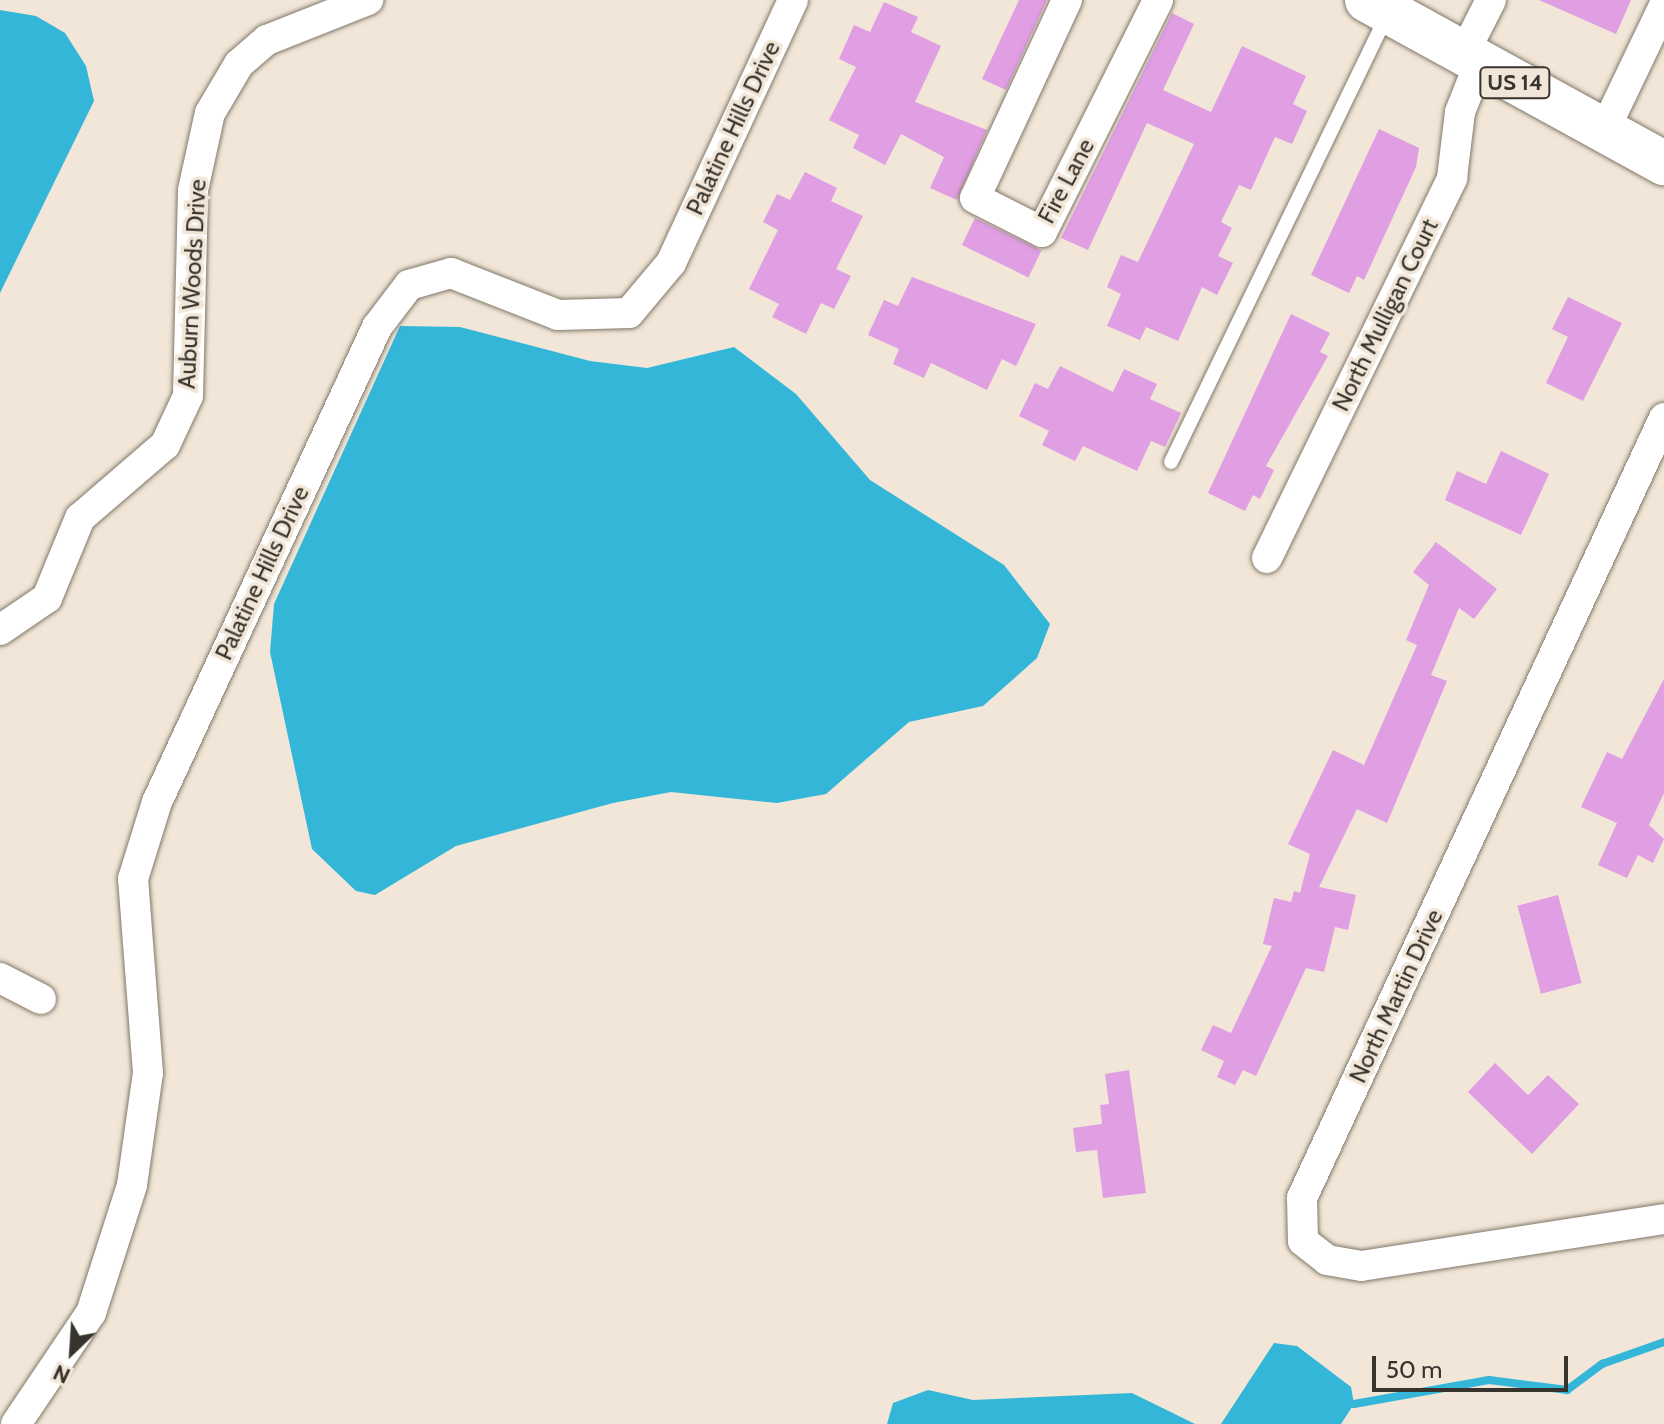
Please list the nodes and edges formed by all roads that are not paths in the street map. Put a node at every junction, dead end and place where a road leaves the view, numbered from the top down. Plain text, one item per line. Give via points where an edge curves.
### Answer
1 (793, 0) edge
2 (1067, 0) edge
3 (1158, 0) edge
4 (1491, 0) edge
5 (363, 1) edge
6 (1664, 6) edge
7 (1377, 7) edge
8 (1471, 60) junction
9 (1604, 131) junction
10 (1664, 163) edge
11 (1664, 418) edge
12 (1171, 462) dead end
13 (1267, 558) dead end
14 (0, 630) edge
15 (0, 978) edge
16 (41, 999) dead end
17 (1664, 1219) edge
18 (16, 1424) edge

1 - 18 street, Palatine Hills Drive via 671,263 629,313 558,315 451,273 409,285 377,327 157,802 133,879 148,1073 132,1185 91,1313
2 - 3 street, Fire Lane via 975,198 1042,232
4 - 8 street, North Mulligan Court
5 - 14 street, Auburn Woods Drive via 267,40 239,64 210,113 193,190 188,396 165,445 80,518 47,598
6 - 9 street
7 - 8 main road, US 14
7 - 12 lane
8 - 9 main road, US 14
8 - 13 street, North Mulligan Court via 1452,178
9 - 10 main road, US 14
11 - 17 street, North Martin Drive via 1302,1198 1303,1241 1327,1260 1361,1266
15 - 16 street

